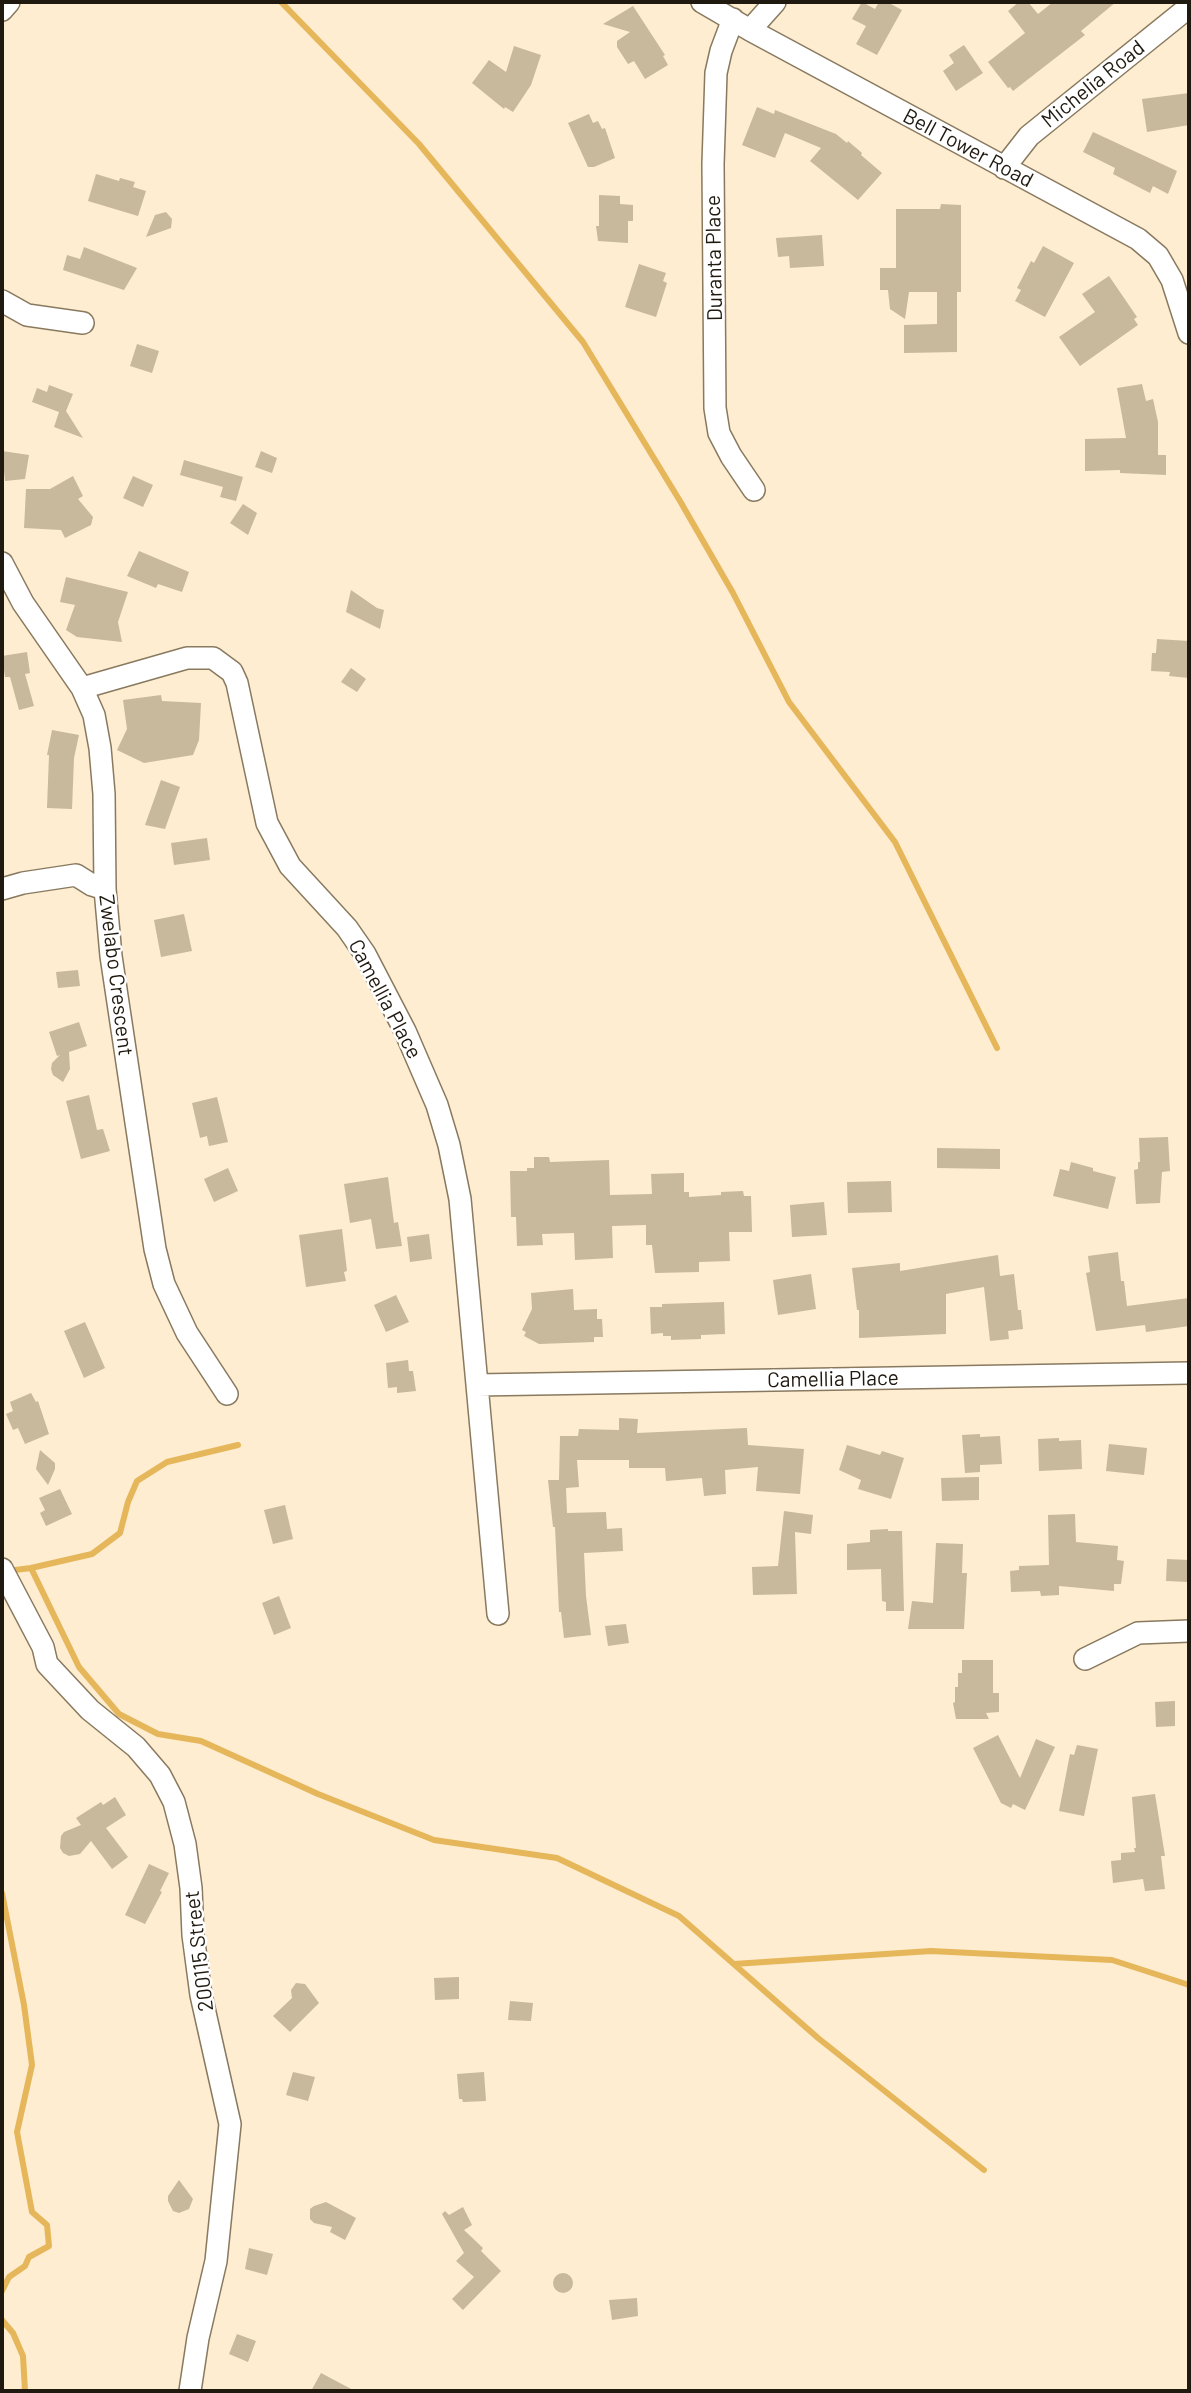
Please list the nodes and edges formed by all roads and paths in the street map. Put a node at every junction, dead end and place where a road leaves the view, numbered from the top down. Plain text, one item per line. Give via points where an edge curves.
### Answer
1 (9, 2) edge
2 (702, 2) edge
3 (775, 2) edge
4 (1189, 7) edge
5 (2, 10) edge
6 (742, 25) junction
7 (1004, 168) junction
8 (2, 301) edge
9 (83, 323) dead end
10 (1189, 333) edge
11 (754, 490) dead end
12 (2, 563) edge
13 (82, 688) junction
14 (2, 889) edge
15 (105, 889) junction
16 (1189, 1373) edge
17 (477, 1385) junction
18 (227, 1394) dead end
19 (4, 1574) edge
20 (498, 1614) dead end
21 (1189, 1631) edge
22 (1084, 1659) dead end
23 (190, 2391) edge

1 - 5 street
2 - 6 street, Bell Tower Road
3 - 6 street
4 - 7 street, Michelia Road via 1029,136
6 - 7 street, Bell Tower Road
6 - 11 street, Duranta Place via 721,51 716,73 715,408 719,433
7 - 10 street, Bell Tower Road via 1138,239 1158,256 1172,280
8 - 9 street via 27,315
12 - 13 street, Zwelabo Crescent via 23,603
13 - 15 street, Zwelabo Crescent via 94,715 100,748
13 - 17 street, Camellia Place via 187,658 213,658 232,672 267,823 290,866 365,954 437,1105 460,1199
14 - 15 street via 76,875
15 - 18 street, Zwelabo Crescent via 155,1249 164,1284 187,1334
16 - 17 street, Camellia Place
17 - 20 street, Camellia Place
19 - 23 street, 200115 Street via 43,1647 47,1664 160,1775 174,1802 185,1844 201,1995 230,2124 216,2261
21 - 22 street via 1138,1633

